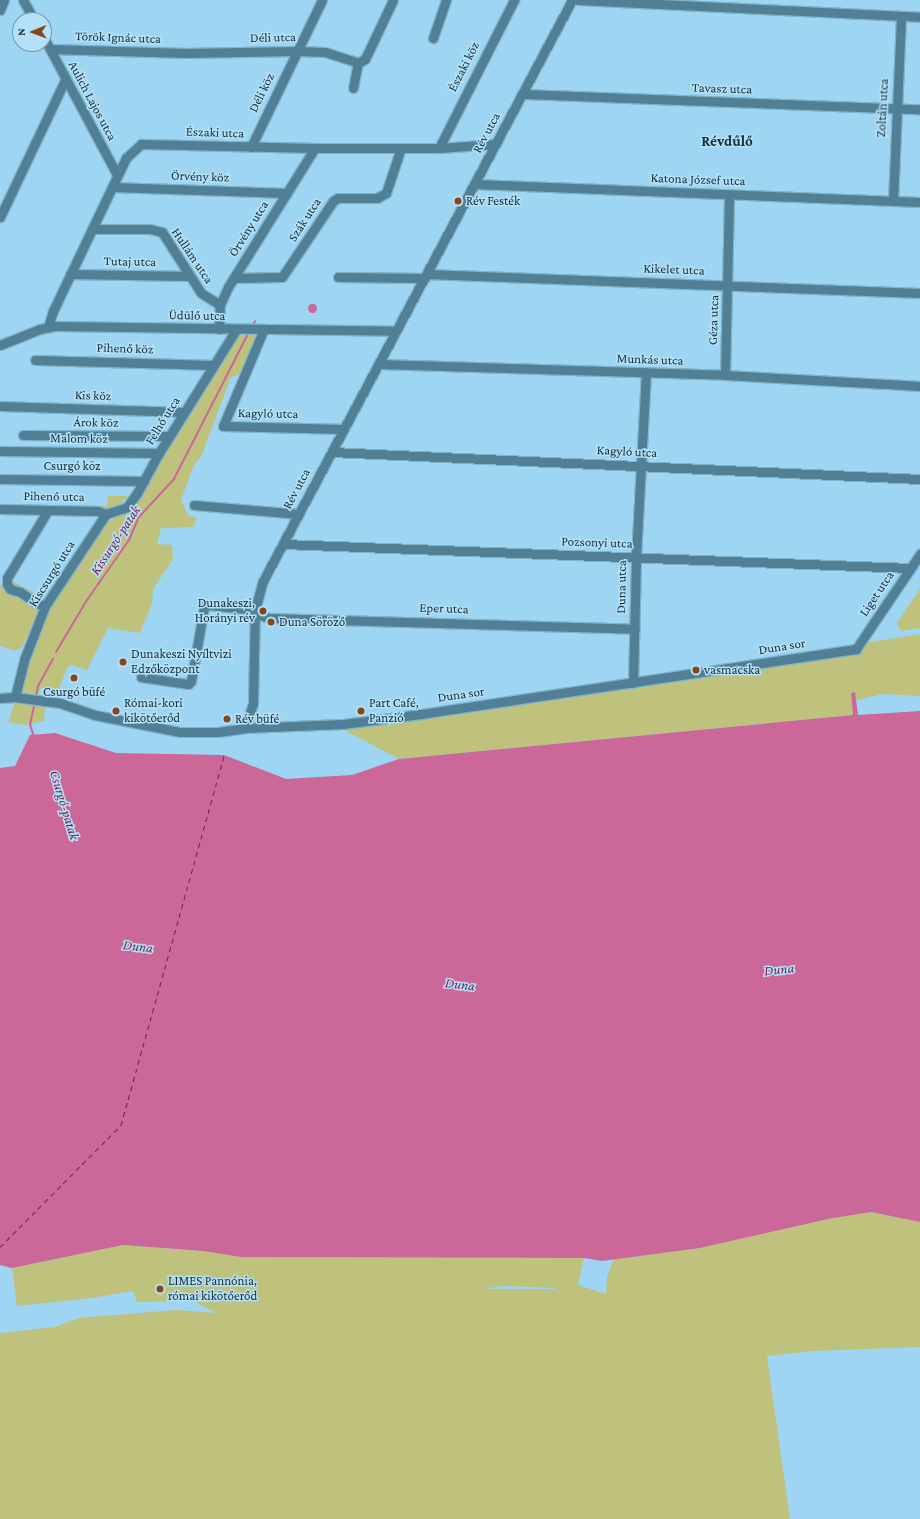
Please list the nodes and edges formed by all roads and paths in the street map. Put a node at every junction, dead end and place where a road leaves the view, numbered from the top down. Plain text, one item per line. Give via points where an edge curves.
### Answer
1 (4, 0) edge
2 (23, 0) edge
3 (322, 0) edge
4 (393, 0) edge
5 (446, 0) edge
6 (514, 0) edge
7 (572, 0) edge
8 (578, 0) edge
9 (0, 10) edge
10 (30, 12) edge
11 (901, 16) junction
12 (920, 17) edge
13 (433, 38) dead end
14 (52, 49) edge
15 (297, 51) junction
16 (51, 52) edge
17 (186, 53) joint
18 (358, 63) junction
19 (65, 80) junction
20 (353, 88) dead end
21 (522, 94) junction
22 (895, 108) junction
23 (920, 109) edge
24 (496, 144) junction
25 (250, 147) junction
26 (314, 148) junction
27 (401, 148) junction
28 (439, 148) junction
29 (118, 176) junction
30 (474, 184) junction
31 (112, 187) junction
32 (287, 192) junction
33 (729, 195) junction
34 (893, 201) junction
35 (920, 202) edge
36 (0, 217) edge
37 (92, 229) junction
38 (70, 274) junction
39 (189, 276) junction
40 (426, 276) junction
41 (338, 277) dead end
42 (234, 278) junction
43 (729, 285) junction
44 (920, 293) edge
45 (220, 304) junction
46 (48, 327) junction
47 (219, 329) junction
48 (236, 330) junction
49 (263, 331) junction
50 (396, 331) junction
51 (0, 345) edge
52 (35, 360) dead end
53 (379, 364) junction
54 (214, 365) junction
55 (646, 372) junction
56 (725, 375) junction
57 (920, 386) edge
58 (0, 406) edge
59 (184, 412) junction
60 (344, 429) junction
61 (23, 435) dead end
62 (169, 436) junction
63 (0, 451) edge
64 (332, 452) junction
65 (158, 453) junction
66 (640, 465) junction
67 (0, 479) edge
68 (920, 479) edge
69 (144, 481) junction
70 (194, 505) dead end
71 (0, 509) edge
72 (48, 510) junction
73 (106, 514) junction
74 (299, 514) junction
75 (283, 544) junction
76 (920, 554) edge
77 (636, 557) junction
78 (911, 568) junction
79 (45, 606) junction
80 (255, 610) junction
81 (635, 629) junction
82 (856, 649) joint
83 (141, 677) dead end
84 (633, 683) junction
85 (15, 697) junction
86 (0, 698) edge
87 (245, 728) junction

1 - 9 street
2 - 10 street
3 - 15 street, Déli köz
4 - 18 street via 365,59
5 - 13 street
6 - 28 street, Északi köz
7 - 21 street, Rév utca
8 - 11 street
11 - 12 street
11 - 22 street, Zoltán utca
14 - 17 street, Török Ignác utca
15 - 17 street, Déli utca
15 - 18 street, Déli utca via 326,52
15 - 25 street, Déli köz
16 - 19 street, Aulich Lajos utca
18 - 20 street
19 - 29 street, Aulich Lajos utca
19 - 36 street
21 - 22 street, Tavasz utca
21 - 24 street, Rév utca
22 - 23 street, Tavasz utca
22 - 34 street, Zoltán utca
24 - 28 street, Északi utca
24 - 30 street, Rév utca
25 - 26 street, Északi utca
25 - 29 street, Északi utca via 141,144 131,152
26 - 27 street, Északi utca
26 - 32 street, Örvény utca
27 - 28 street, Északi utca
27 - 42 street, Szák utca via 386,193 377,198 338,198 333,201 282,277
29 - 31 street, Északi utca
30 - 33 street, Katona József utca
30 - 40 street, Rév utca
31 - 32 street, Örvény köz
31 - 37 street, Északi utca
32 - 42 street, Örvény utca
33 - 34 street, Katona József utca
33 - 43 street, Géza utca
34 - 35 street, Katona József utca
37 - 38 street, Északi utca
37 - 39 street, Hullám utca via 150,229 162,232
38 - 39 street, Tutaj utca
38 - 46 street, Északi utca
39 - 45 street, Hullám utca via 201,293
40 - 41 street
40 - 43 street, Kikelet utca
40 - 50 street, Rév utca
42 - 45 street, Örvény utca
43 - 44 street, Kikelet utca
43 - 56 street, Géza utca
45 - 47 street, Örvény utca
46 - 47 street, Üdülő utca
46 - 51 street, Üdülő utca
47 - 48 street, Üdülő utca
48 - 49 street, Üdülő utca
48 - 54 street, Felhő utca
49 - 50 street, Üdülő utca
49 - 60 street, Kagyló utca via 223,426
50 - 53 street, Rév utca
52 - 54 street, Pihenő köz
53 - 55 street, Munkás utca
53 - 60 street, Rév utca
54 - 59 street, Felhő utca
55 - 56 street, Munkás utca
55 - 66 street, Duna utca
56 - 57 street, Munkás utca
58 - 59 street, Kis köz
59 - 62 street, Felhő utca
60 - 64 street, Rév utca
61 - 62 street, Árok köz
62 - 65 street, Felhő utca
63 - 65 street, Malom köz
64 - 66 street, Kagyló utca
64 - 74 street, Rév utca
65 - 69 street, Felhő utca
66 - 68 street, Kagyló utca
66 - 77 street, Duna utca
67 - 69 street, Csurgó köz
69 - 73 street, Felhő utca via 127,507
70 - 74 street
71 - 72 street, Pihenő utca
72 - 73 street, Pihenő utca via 98,511
72 - 79 street via 7,578 10,589
73 - 79 street, Kiscsurgó utca
74 - 75 street, Rév utca
75 - 77 street, Pozsonyi utca
75 - 80 street, Rév utca via 263,581
76 - 78 street, Liget utca
77 - 78 street, Pozsonyi utca
77 - 81 street, Duna utca
78 - 82 street, Liget utca
79 - 85 street, Kiscsurgó utca via 24,660
80 - 81 street, Eper utca via 259,615 269,618
80 - 83 street, Eper utca via 208,605 204,607 191,681 188,684
80 - 87 street, Rév utca via 253,703
81 - 84 street, Duna utca
82 - 84 street, Duna sor
84 - 87 street, Duna sor via 343,724
85 - 86 street, Duna sor
85 - 87 street, Duna sor via 60,703 95,715 180,732 218,732

